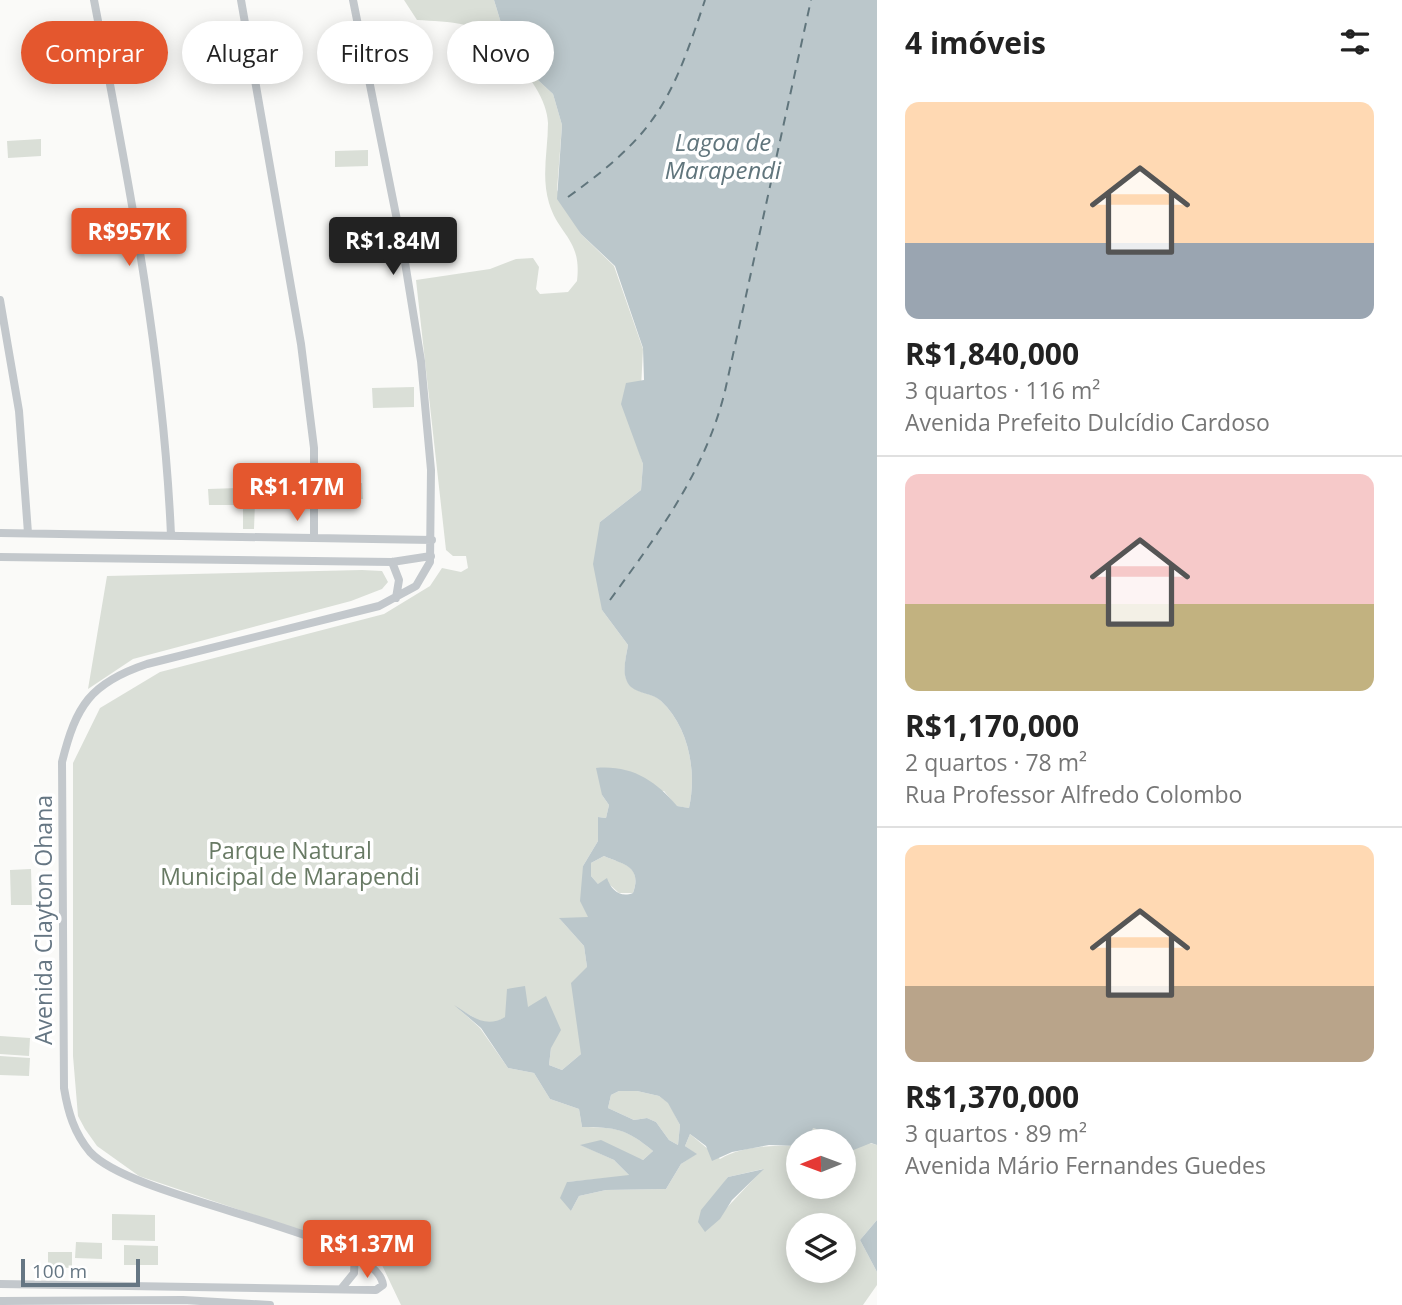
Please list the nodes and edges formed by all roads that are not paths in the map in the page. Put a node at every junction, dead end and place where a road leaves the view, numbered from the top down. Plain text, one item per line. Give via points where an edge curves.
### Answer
1 (94, 0) edge
2 (241, 0) edge
3 (353, 0) edge
4 (0, 300) edge
5 (0, 533) edge
6 (28, 533) junction
7 (171, 535) junction
8 (314, 538) junction
9 (432, 540) junction
10 (431, 556) junction
11 (0, 557) edge
12 (392, 562) junction
13 (396, 598) junction
14 (355, 1255) junction
15 (0, 1284) edge
16 (341, 1289) junction
17 (0, 1301) edge
18 (183, 1302) edge
19 (55, 1303) edge
20 (270, 1305) edge

1 - 7 street via 142,256 167,451
2 - 8 street via 301,344 314,448
3 - 9 street via 421,361
4 - 6 street via 19,411
5 - 6 street
6 - 7 street
7 - 8 street
8 - 9 street
9 - 10 street
10 - 12 street
10 - 13 street, Avenida Clayton Ohana via 416,586
11 - 12 street
12 - 13 street via 399,580
13 - 14 street, Avenida Clayton Ohana via 361,611 147,664 109,681 83,702 62,762 64,1088 77,1134 110,1168 131,1179
14 - 16 street via 354,1273
14 - 16 street, Avenida Clayton Ohana via 383,1282 379,1290
15 - 16 street
17 - 19 street
18 - 19 street
18 - 20 street

